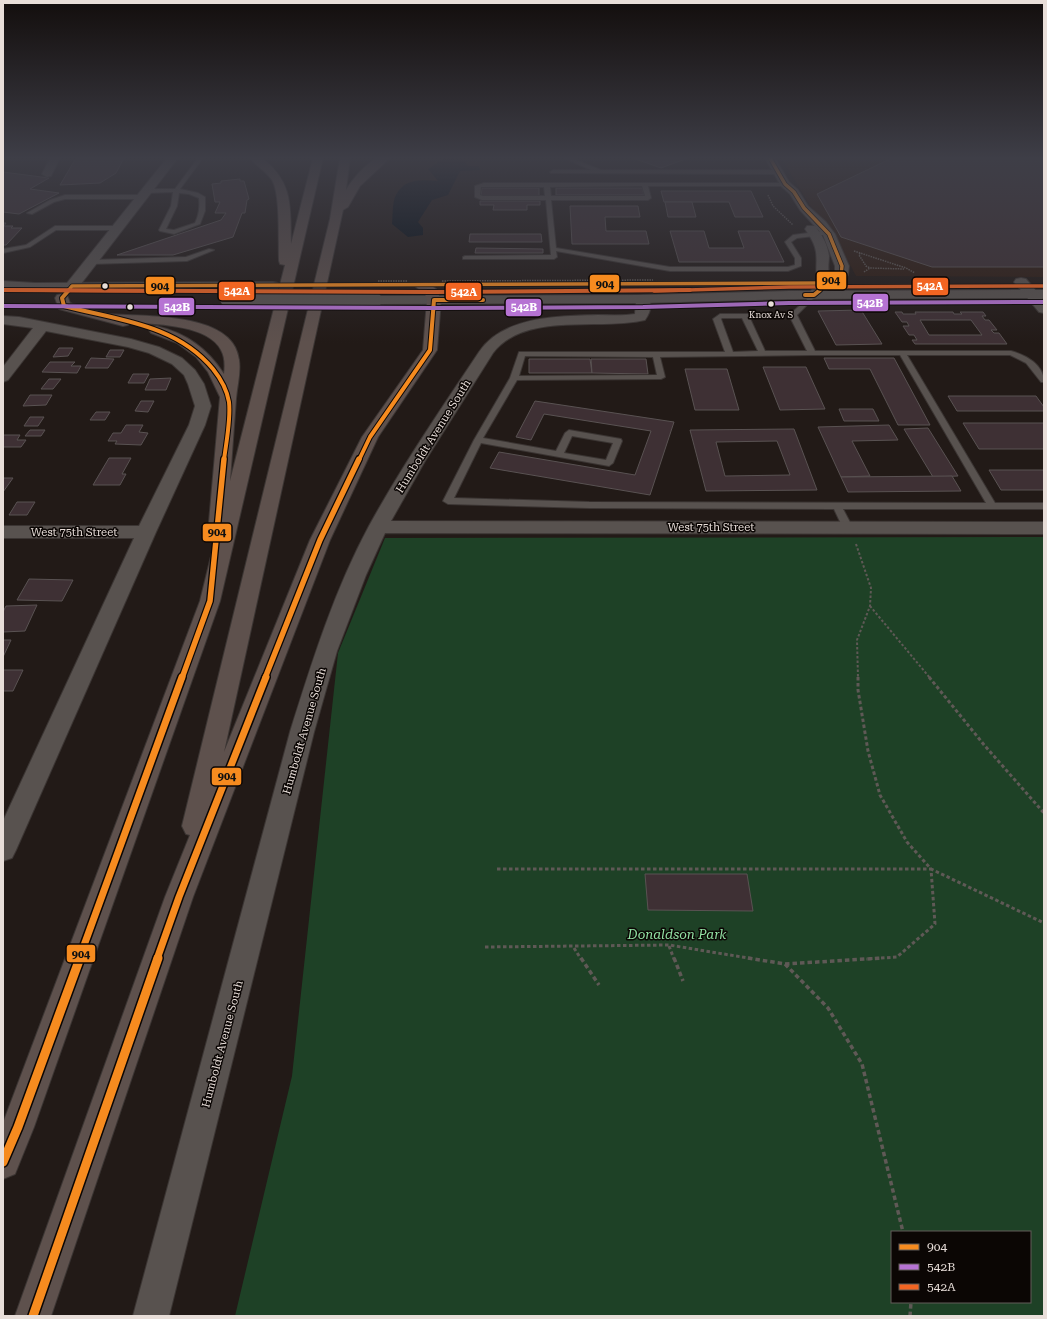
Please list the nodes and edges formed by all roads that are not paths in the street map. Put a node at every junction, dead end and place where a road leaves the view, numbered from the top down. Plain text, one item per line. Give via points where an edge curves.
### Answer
1 (336, 219) edge
2 (125, 220) edge
3 (167, 220) edge
4 (199, 220) edge
5 (283, 220) edge
6 (303, 220) edge
7 (550, 220) edge
8 (799, 220) edge
9 (816, 220) edge
10 (118, 228) junction
11 (828, 233) junction
12 (808, 234) junction
13 (553, 249) junction
14 (211, 250) dead end
15 (3, 252) edge
16 (465, 258) dead end
17 (91, 262) junction
18 (1021, 282) junction
19 (1044, 282) edge
20 (827, 283) junction
21 (3, 285) edge
22 (72, 286) junction
23 (286, 287) junction
24 (432, 289) junction
25 (229, 292) junction
26 (1038, 294) edge
27 (814, 295) junction
28 (9, 298) edge
29 (62, 298) junction
30 (643, 299) junction
31 (1044, 309) edge
32 (108, 318) junction
33 (3, 320) edge
34 (42, 326) junction
35 (762, 353) junction
36 (812, 353) junction
37 (902, 353) junction
38 (656, 354) junction
39 (730, 354) junction
40 (3, 377) edge
41 (514, 378) junction
42 (1044, 380) edge
43 (228, 397) junction
44 (478, 440) junction
45 (559, 454) junction
46 (838, 506) junction
47 (992, 506) junction
48 (1044, 506) edge
49 (378, 526) junction
50 (848, 528) junction
51 (1044, 528) edge
52 (3, 532) edge
53 (146, 532) junction
54 (210, 601) junction
55 (3, 850) edge
56 (179, 897) junction
57 (3, 1162) edge
58 (33, 1316) edge
59 (151, 1316) edge

1 - 56 highway
2 - 10 street
3 - 4 lane via 162,230 165,232 174,232 197,224
5 - 23 highway
6 - 23 highway
7 - 13 lane
8 - 12 street
9 - 11 street
10 - 15 lane via 55,228 28,246
10 - 17 street
11 - 12 lane
11 - 20 street via 842,266 841,275
12 - 13 lane via 795,236 788,242 798,258 798,266 788,269 670,270
12 - 20 street via 822,252 821,274
13 - 16 lane via 554,257
14 - 17 lane via 187,259
17 - 22 street
18 - 19 street
18 - 20 street
18 - 26 street
20 - 24 street
20 - 27 street
21 - 22 street
22 - 25 street
22 - 29 street
23 - 54 highway
24 - 25 street via 375,284
24 - 25 street, bridge via 374,300
24 - 30 street
24 - 56 highway via 430,350 370,437 320,540
25 - 29 street
26 - 27 street
26 - 31 street
27 - 30 street
27 - 36 lane via 793,314
28 - 29 street
29 - 32 highway via 64,306
30 - 49 street, Humboldt Avenue South via 643,313 631,320 537,325 513,332 495,342 416,461
32 - 43 highway via 184,340 208,360 218,374
32 - 43 highway via 176,322 198,328 225,342 231,353 233,365
33 - 34 street
34 - 40 street
34 - 53 street via 131,343 154,350 177,361 190,373 196,384 203,406 201,415
35 - 36 lane
35 - 39 lane
35 - 39 lane via 745,316 718,317
36 - 37 lane
37 - 42 lane via 1011,353 1029,361
37 - 47 lane
38 - 39 lane
38 - 41 lane via 522,354
38 - 41 lane via 661,377
41 - 44 lane
43 - 54 highway
44 - 45 lane
44 - 46 lane via 448,501 589,505
45 - 45 lane via 609,463 618,441 569,433
46 - 47 lane
46 - 50 lane
47 - 48 lane
49 - 50 street, West 75th Street
49 - 59 street, Humboldt Avenue South via 326,651 302,732
50 - 51 street, West 75th Street
52 - 53 street, West 75th Street
53 - 55 street
54 - 57 highway
56 - 58 highway

